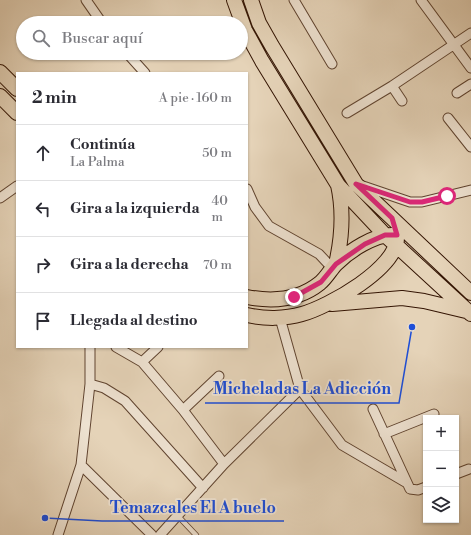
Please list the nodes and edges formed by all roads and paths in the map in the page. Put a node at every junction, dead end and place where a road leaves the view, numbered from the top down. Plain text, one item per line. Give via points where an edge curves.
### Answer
1 (86, 0) edge
2 (234, 0) edge
3 (251, 0) edge
4 (294, 0) edge
5 (421, 0) edge
6 (97, 16) edge
7 (240, 16) edge
8 (471, 33) edge
9 (248, 35) edge
10 (454, 44) junction
11 (134, 60) edge
12 (332, 64) dead end
13 (471, 68) edge
14 (0, 72) edge
15 (145, 72) edge
16 (471, 84) edge
17 (392, 86) junction
18 (16, 88) edge
19 (457, 93) dead end
20 (0, 96) edge
21 (402, 100) dead end
22 (16, 112) edge
23 (347, 112) dead end
24 (448, 118) dead end
25 (471, 147) edge
26 (356, 184) junction
27 (338, 185) junction
28 (16, 187) edge
29 (471, 190) edge
30 (248, 191) edge
31 (0, 198) edge
32 (392, 218) junction
33 (392, 238) junction
34 (413, 239) junction
35 (334, 267) junction
36 (471, 293) edge
37 (248, 297) edge
38 (326, 305) junction
39 (469, 313) edge
40 (248, 315) edge
41 (280, 318) junction
42 (90, 348) edge
43 (118, 348) edge
44 (157, 348) edge
45 (142, 362) junction
46 (219, 376) dead end
47 (90, 384) junction
48 (300, 389) junction
49 (373, 409) dead end
50 (183, 410) junction
51 (434, 414) dead end
52 (384, 434) junction
53 (81, 464) junction
54 (224, 464) junction
55 (468, 469) dead end
56 (459, 473) edge
57 (408, 486) junction
58 (203, 488) junction
59 (423, 488) edge
60 (178, 516) junction
61 (58, 535) edge
62 (152, 535) edge
63 (160, 535) edge
64 (196, 535) edge

1 - 6 street
2 - 7 main road
3 - 26 main road via 259,23 272,46
4 - 12 street
5 - 10 street
8 - 10 street
9 - 27 main road
10 - 13 street
10 - 17 street
11 - 15 street
14 - 18 main road
16 - 19 street
17 - 21 street
17 - 23 street
20 - 22 main road
24 - 25 street
26 - 29 street via 410,202 422,202
26 - 32 main road
27 - 33 main road
27 - 35 main road via 342,240
28 - 31 street
30 - 35 street via 255,207 269,226 319,254
32 - 33 main road
32 - 34 main road
33 - 34 main road
33 - 35 main road via 365,244
33 - 38 main road via 388,258 369,277
33 - 39 main road
34 - 36 main road
35 - 37 main road via 321,282 294,297 278,300
38 - 39 main road via 402,298
38 - 41 main road via 302,315
40 - 41 main road
41 - 48 street
42 - 47 street
43 - 45 street
44 - 45 street
45 - 50 street
46 - 50 street
47 - 53 street
47 - 58 street via 104,388 125,401
48 - 54 street
48 - 57 street via 342,445
49 - 52 street
50 - 54 street
51 - 52 street
52 - 57 street
53 - 61 street
53 - 62 street
54 - 58 street
55 - 56 street
57 - 59 street via 418,490
58 - 60 street
60 - 63 street
60 - 64 lane

